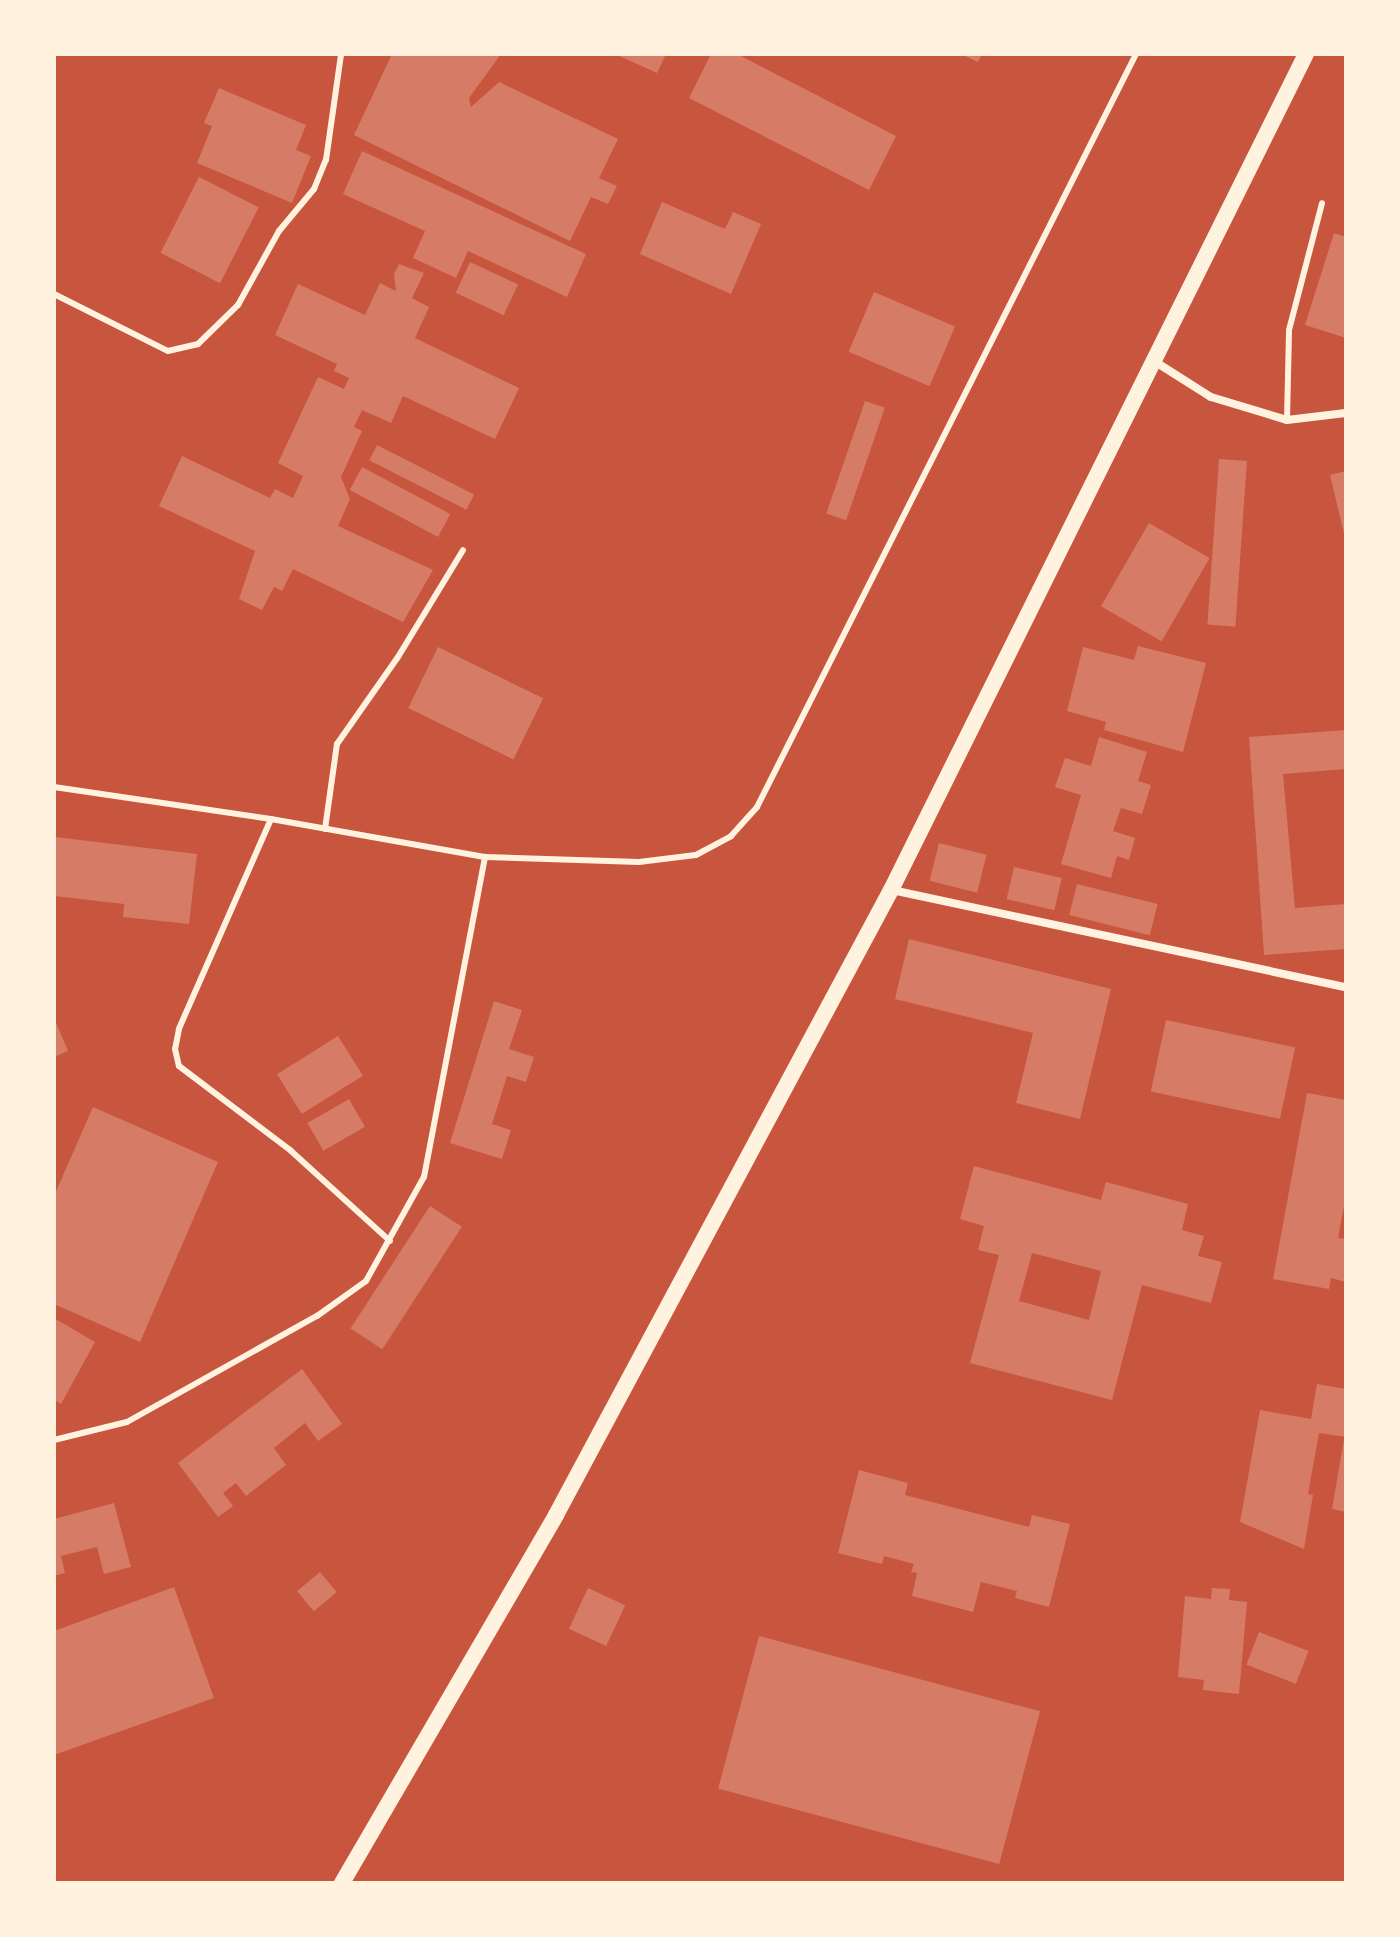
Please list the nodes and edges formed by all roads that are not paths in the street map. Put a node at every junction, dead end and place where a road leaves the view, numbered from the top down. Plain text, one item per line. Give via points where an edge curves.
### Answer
1 (341, 54) edge
2 (1136, 54) edge
3 (1306, 54) edge
4 (1322, 203) dead end
5 (54, 294) edge
6 (1154, 361) junction
7 (1346, 413) edge
8 (1287, 420) junction
9 (463, 550) dead end
10 (54, 787) edge
11 (271, 819) junction
12 (325, 829) junction
13 (485, 857) junction
14 (891, 890) junction
15 (1346, 987) edge
16 (390, 1241) junction
17 (54, 1440) edge
18 (342, 1883) edge

1 - 5 lane via 326,160 314,189 279,231 238,305 198,344 168,351
2 - 13 lane via 757,807 731,836 696,855 639,862
3 - 6 main road
4 - 8 lane via 1289,330
6 - 8 street via 1211,397
6 - 14 main road
7 - 8 street
9 - 12 lane via 337,744
10 - 11 lane
11 - 12 lane
11 - 16 lane via 179,1029 179,1066 290,1150
12 - 13 lane
13 - 16 lane via 424,1177
14 - 15 street
14 - 18 main road via 556,1515
16 - 17 lane via 366,1281 317,1316 127,1422

